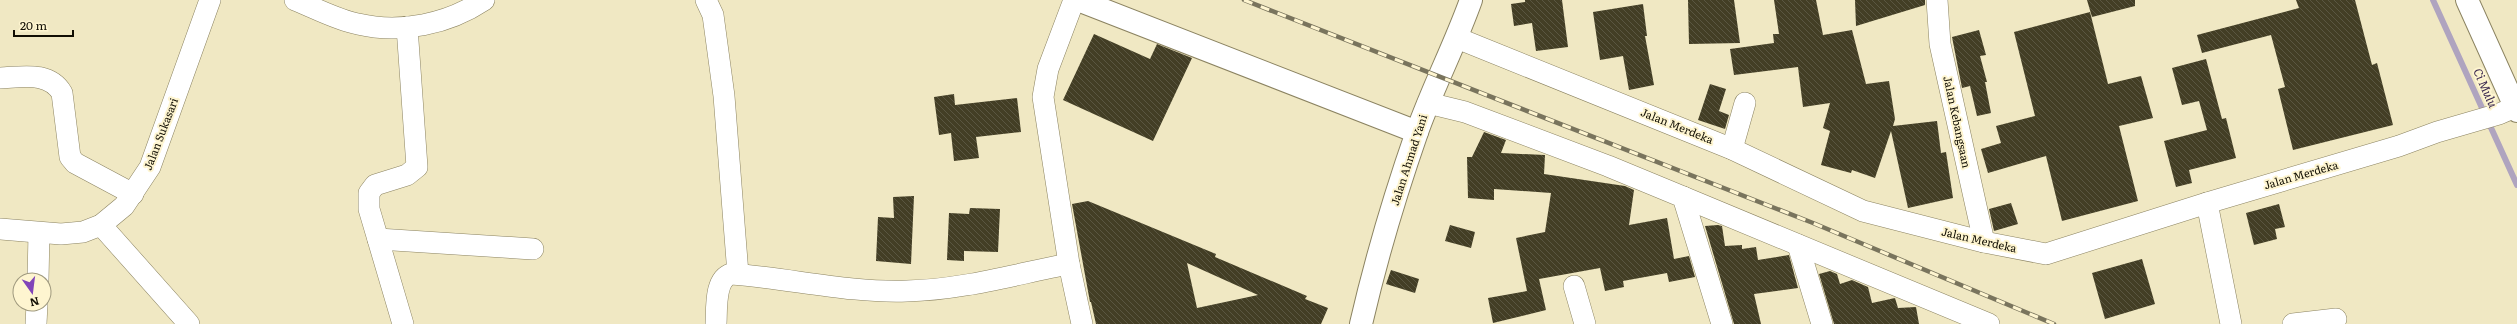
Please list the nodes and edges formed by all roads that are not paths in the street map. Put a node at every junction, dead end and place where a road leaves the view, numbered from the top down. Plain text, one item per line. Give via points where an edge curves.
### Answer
1 (210, 0) edge
2 (295, 0) edge
3 (484, 0) edge
4 (706, 0) edge
5 (1074, 0) edge
6 (1078, 0) edge
7 (1471, 0) edge
8 (1937, 0) edge
9 (2467, 0) edge
10 (407, 27) junction
11 (1452, 48) junction
12 (0, 78) edge
13 (1428, 103) junction
14 (1745, 103) dead end
15 (2510, 111) edge
16 (1417, 132) junction
17 (1732, 149) junction
18 (133, 194) junction
19 (1683, 197) junction
20 (2207, 203) junction
21 (101, 225) junction
22 (0, 229) edge
23 (39, 233) junction
24 (378, 239) junction
25 (1984, 242) junction
26 (1798, 245) junction
27 (533, 248) dead end
28 (1069, 264) junction
29 (38, 272) edge
30 (738, 274) junction
31 (1574, 286) dead end
32 (37, 312) edge
33 (2336, 319) dead end
34 (36, 324) edge
35 (189, 324) edge
36 (403, 324) edge
37 (716, 324) edge
38 (1082, 324) edge
39 (1362, 324) edge
40 (1585, 324) edge
41 (1722, 324) edge
42 (1822, 324) edge
43 (1989, 324) edge
44 (2231, 324) edge
45 (2293, 324) edge

1 - 18 street, Jalan Sukasari via 150,167
2 - 10 street via 358,24
3 - 10 street via 449,18
4 - 30 street via 713,15 724,96
5 - 28 street via 1043,86 1051,158
6 - 16 street
7 - 11 street, Jalan Ahmad Yani
8 - 25 street, Jalan Kebangsaan via 1940,44
9 - 15 street
10 - 24 street via 417,167 407,175 385,180 371,188 368,197 369,209
11 - 13 street, Jalan Ahmad Yani
11 - 17 street, Jalan Merdeka
12 - 18 street via 42,77 57,85 62,93 70,157 74,163
13 - 16 street, Jalan Ahmad Yani
13 - 19 street via 1464,112
14 - 17 street
15 - 20 street, Jalan Merdeka
16 - 39 street, Jalan Ahmad Yani via 1372,276
17 - 25 street, Jalan Merdeka via 1863,211
18 - 21 street, Jalan Sukasari via 124,206
19 - 26 street
19 - 41 street
20 - 25 street, Jalan Merdeka via 2050,254
20 - 44 street
21 - 23 street, Jalan Sukasari via 83,232
21 - 35 street
22 - 23 street, Jalan Sukasari
23 - 29 street
24 - 27 street
24 - 36 street
26 - 42 street
26 - 43 street
28 - 30 street via 980,281 905,291 835,286
28 - 38 street
30 - 37 street via 728,275 720,284
31 - 40 street
32 - 34 street
33 - 45 street

